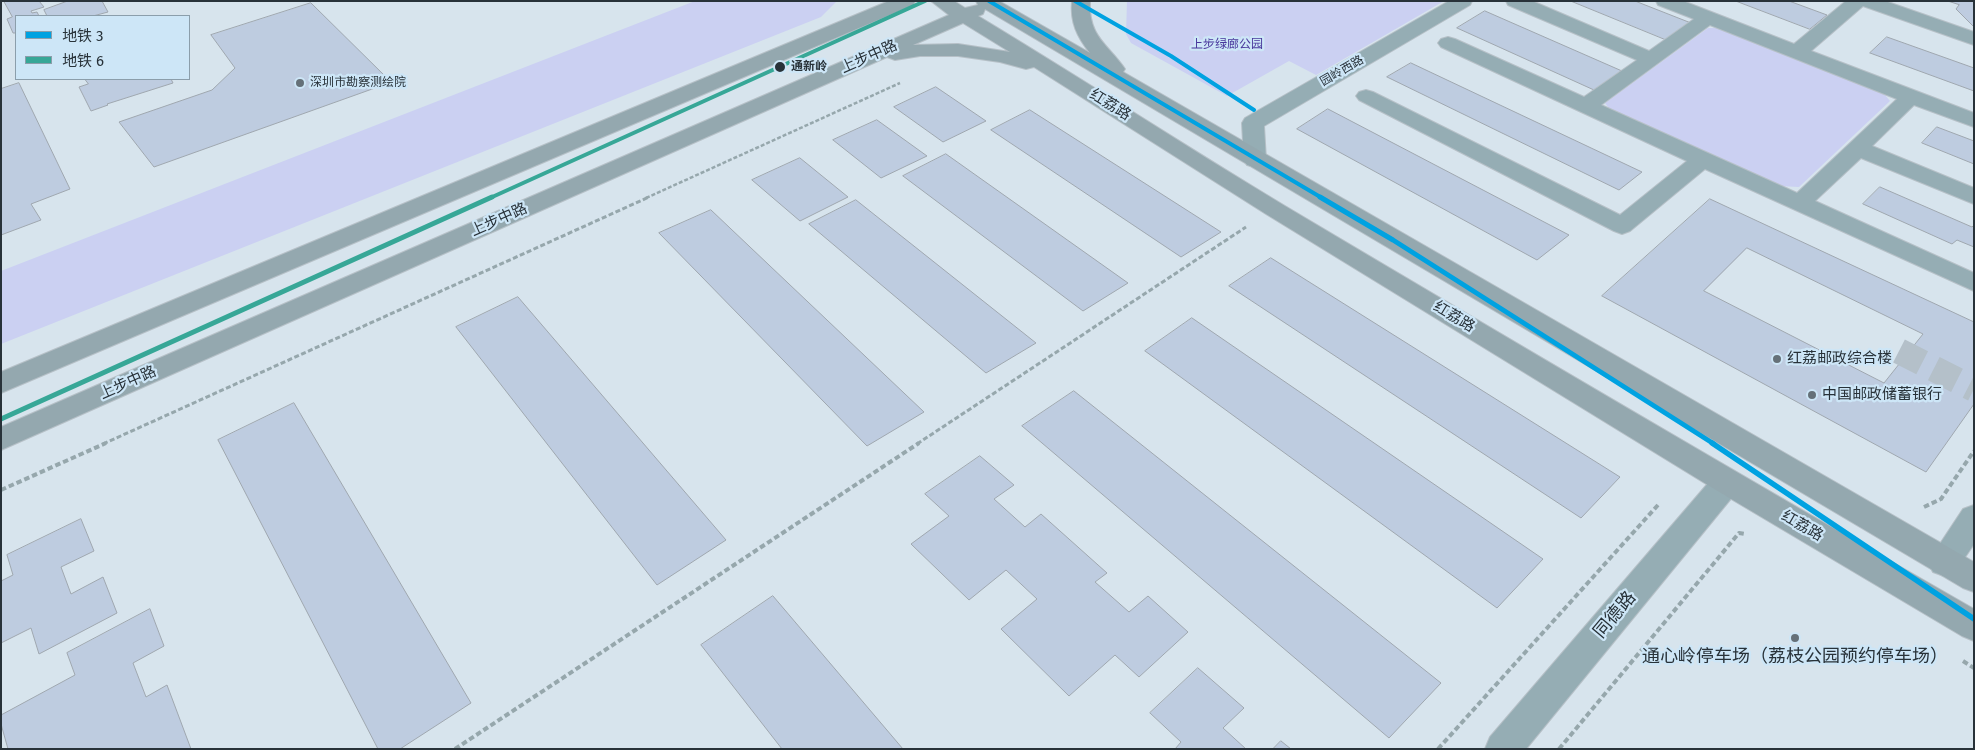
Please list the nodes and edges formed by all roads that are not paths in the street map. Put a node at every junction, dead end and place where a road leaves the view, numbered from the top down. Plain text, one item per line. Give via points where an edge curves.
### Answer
1 (858, 1) edge
2 (906, 1) edge
3 (940, 1) edge
4 (1081, 1) edge
5 (1463, 1) edge
6 (1515, 1) edge
7 (1665, 1) edge
8 (1858, 1) edge
9 (1866, 1) edge
10 (990, 2) edge
11 (963, 16) junction
12 (1708, 18) junction
13 (826, 35) junction
14 (1974, 39) edge
15 (1448, 43) dead end
16 (1797, 52) junction
17 (1651, 58) junction
18 (863, 60) junction
19 (1088, 91) junction
20 (1140, 92) junction
21 (1366, 96) dead end
22 (1911, 97) junction
23 (1586, 106) junction
24 (1974, 121) edge
25 (1857, 148) junction
26 (1702, 159) junction
27 (1255, 160) junction
28 (1974, 197) edge
29 (1800, 204) junction
30 (1974, 283) edge
31 (1, 383) edge
32 (1, 439) edge
33 (1727, 482) junction
34 (1974, 518) edge
35 (1944, 562) junction
36 (1974, 578) edge
37 (1974, 626) edge
38 (1503, 749) edge

1 - 13 main road via 852,15
2 - 13 main road
3 - 11 main road, 红荔路
4 - 20 main road via 1081,20 1093,45
5 - 27 street, 园岭西路 via 1253,123
6 - 17 street
7 - 12 street
8 - 16 street
9 - 14 street
10 - 11 main road, 上步中路
10 - 20 main road, 红荔路
11 - 18 main road, 上步中路
11 - 19 main road, 红荔路
12 - 16 street
12 - 17 street
13 - 31 main road
15 - 23 street
16 - 22 street
17 - 23 street
18 - 19 main road via 912,50 997,55 1040,67
18 - 32 main road, 上步中路
19 - 33 main road, 红荔路 via 1274,209
20 - 27 main road, 红荔路
21 - 26 street via 1622,226
22 - 24 street
22 - 25 street
23 - 26 street
25 - 28 street
25 - 29 street
26 - 29 street
27 - 35 main road, 红荔路
29 - 30 street
33 - 37 main road, 红荔路
33 - 38 street, 同德路
34 - 35 street
35 - 36 main road, 红荔路

